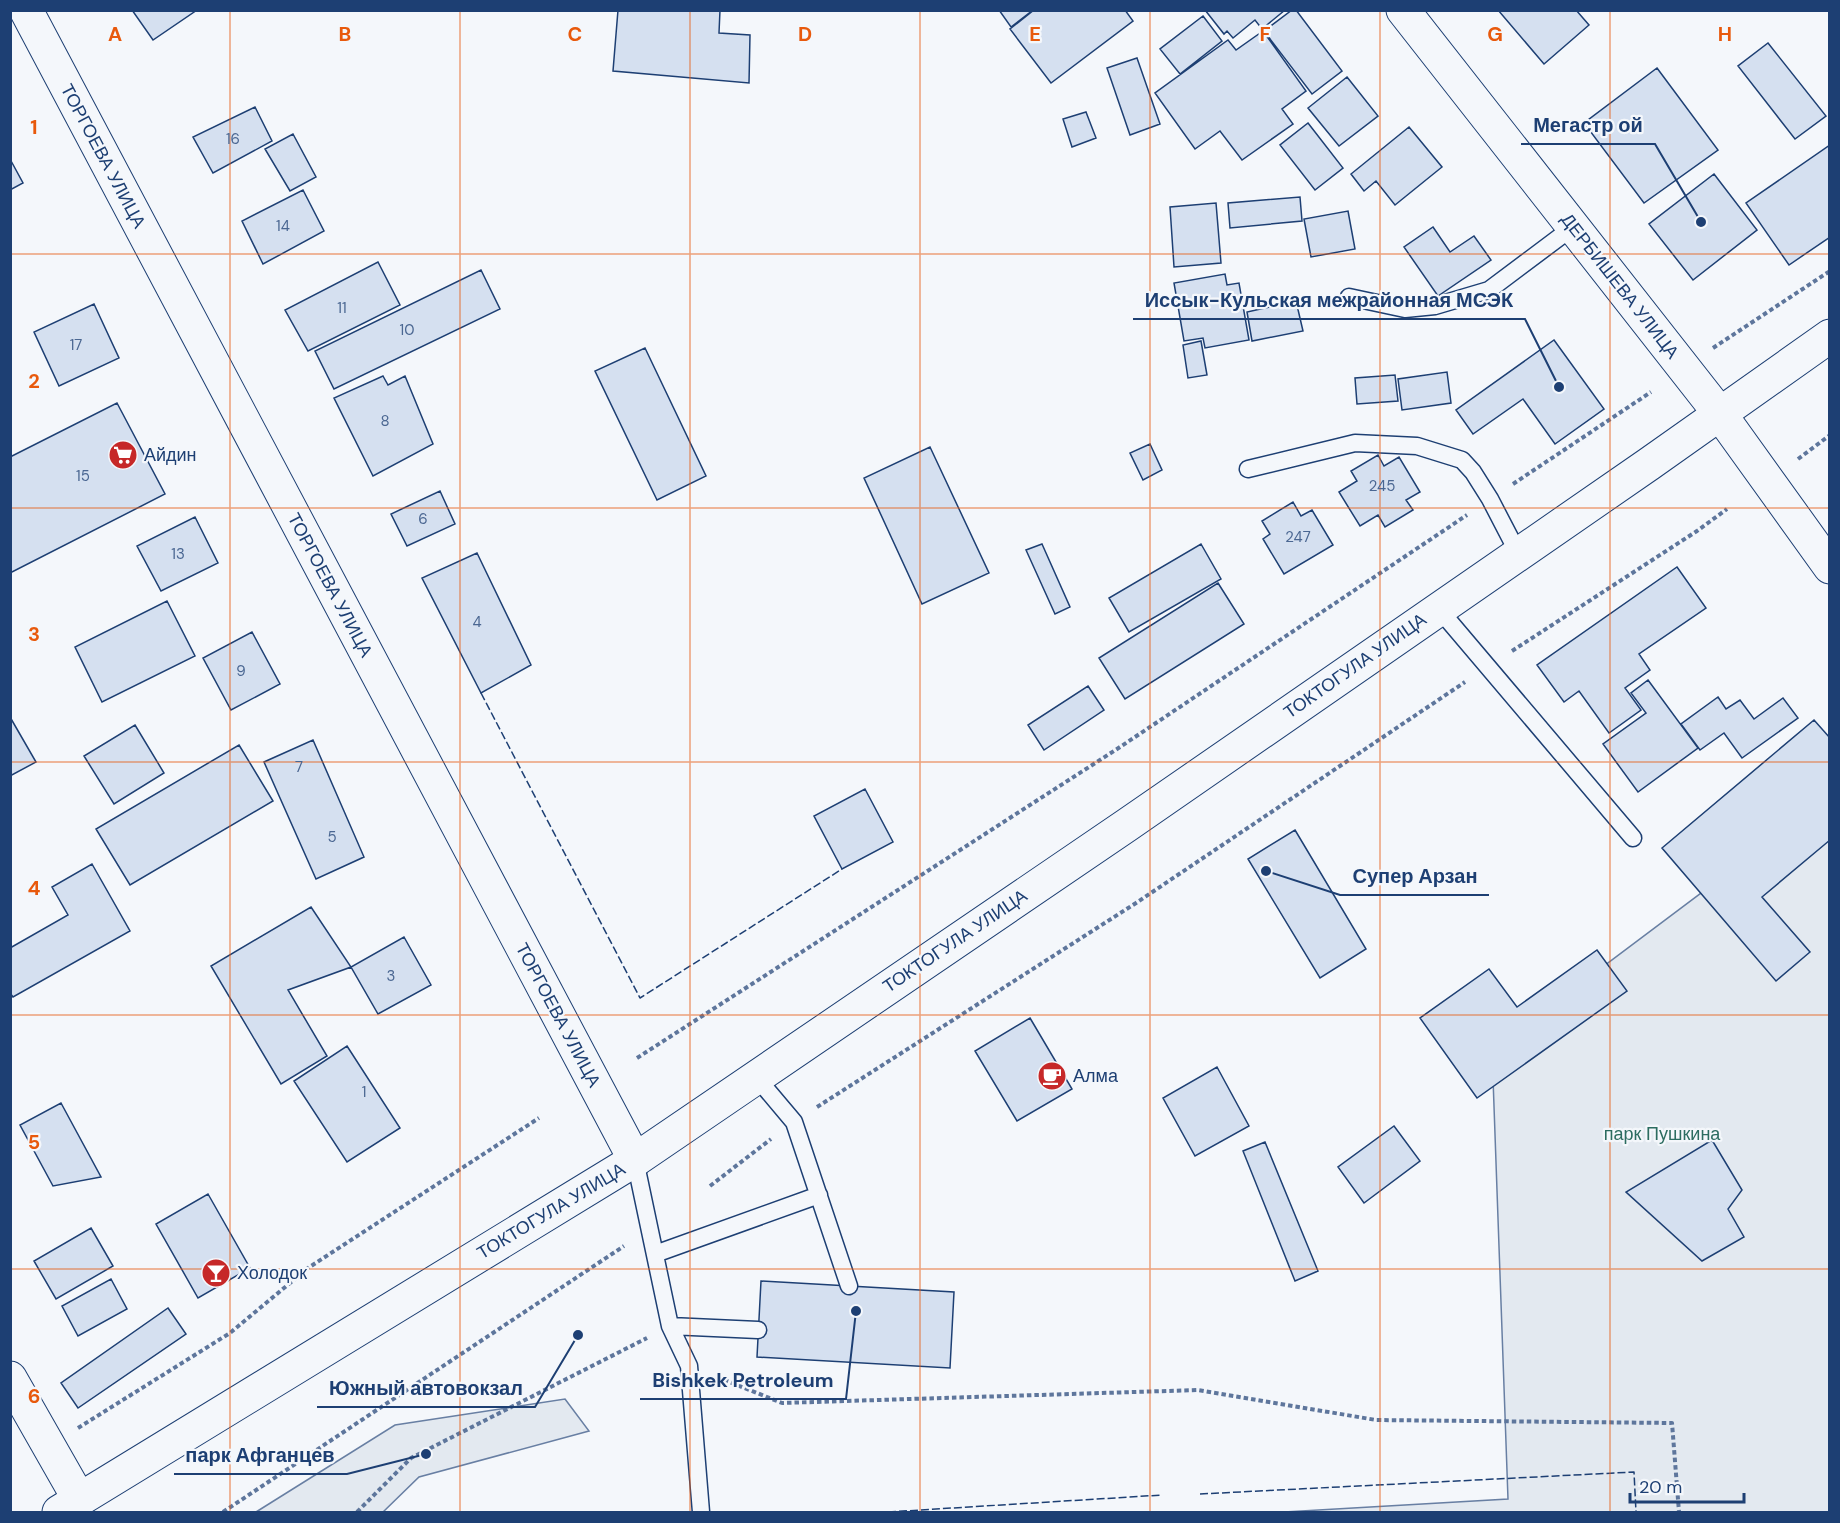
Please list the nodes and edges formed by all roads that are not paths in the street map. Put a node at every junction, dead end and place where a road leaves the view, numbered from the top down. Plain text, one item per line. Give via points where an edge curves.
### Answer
1 (26, 10) edge
2 (1403, 10) edge
3 (1573, 227) junction
4 (1349, 297) dead end
5 (1830, 336) edge
6 (1720, 414) junction
7 (1248, 469) dead end
8 (1518, 553) junction
9 (1830, 567) edge
10 (1438, 608) junction
11 (1633, 838) dead end
12 (756, 1077) junction
13 (635, 1160) junction
14 (819, 1195) junction
15 (655, 1254) junction
16 (849, 1286) dead end
17 (670, 1326) junction
18 (758, 1330) dead end
19 (10, 1378) edge
20 (69, 1506) edge
21 (700, 1512) edge

1 - 13 main road, ТОРГОЕВА УЛИЦА
2 - 3 main road, ДЕРБИШЕВА УЛИЦА
3 - 4 lane via 1489,290 1435,306 1405,309
3 - 6 main road, ДЕРБИШЕВА УЛИЦА
5 - 6 main road, ТОКТОГУЛА УЛИЦА
6 - 8 main road, ТОКТОГУЛА УЛИЦА
6 - 9 main road, ДЕРБИШЕВА УЛИЦА
7 - 8 lane via 1355,443 1417,446 1462,460 1490,499
8 - 10 main road, ТОКТОГУЛА УЛИЦА
10 - 11 lane
10 - 12 main road, ТОКТОГУЛА УЛИЦА
12 - 13 main road, ТОКТОГУЛА УЛИЦА
12 - 14 lane via 794,1122
13 - 15 lane
13 - 20 main road, ТОКТОГУЛА УЛИЦА
14 - 15 lane
14 - 16 lane
15 - 17 lane
17 - 18 lane
17 - 21 lane via 689,1366
19 - 20 main road

